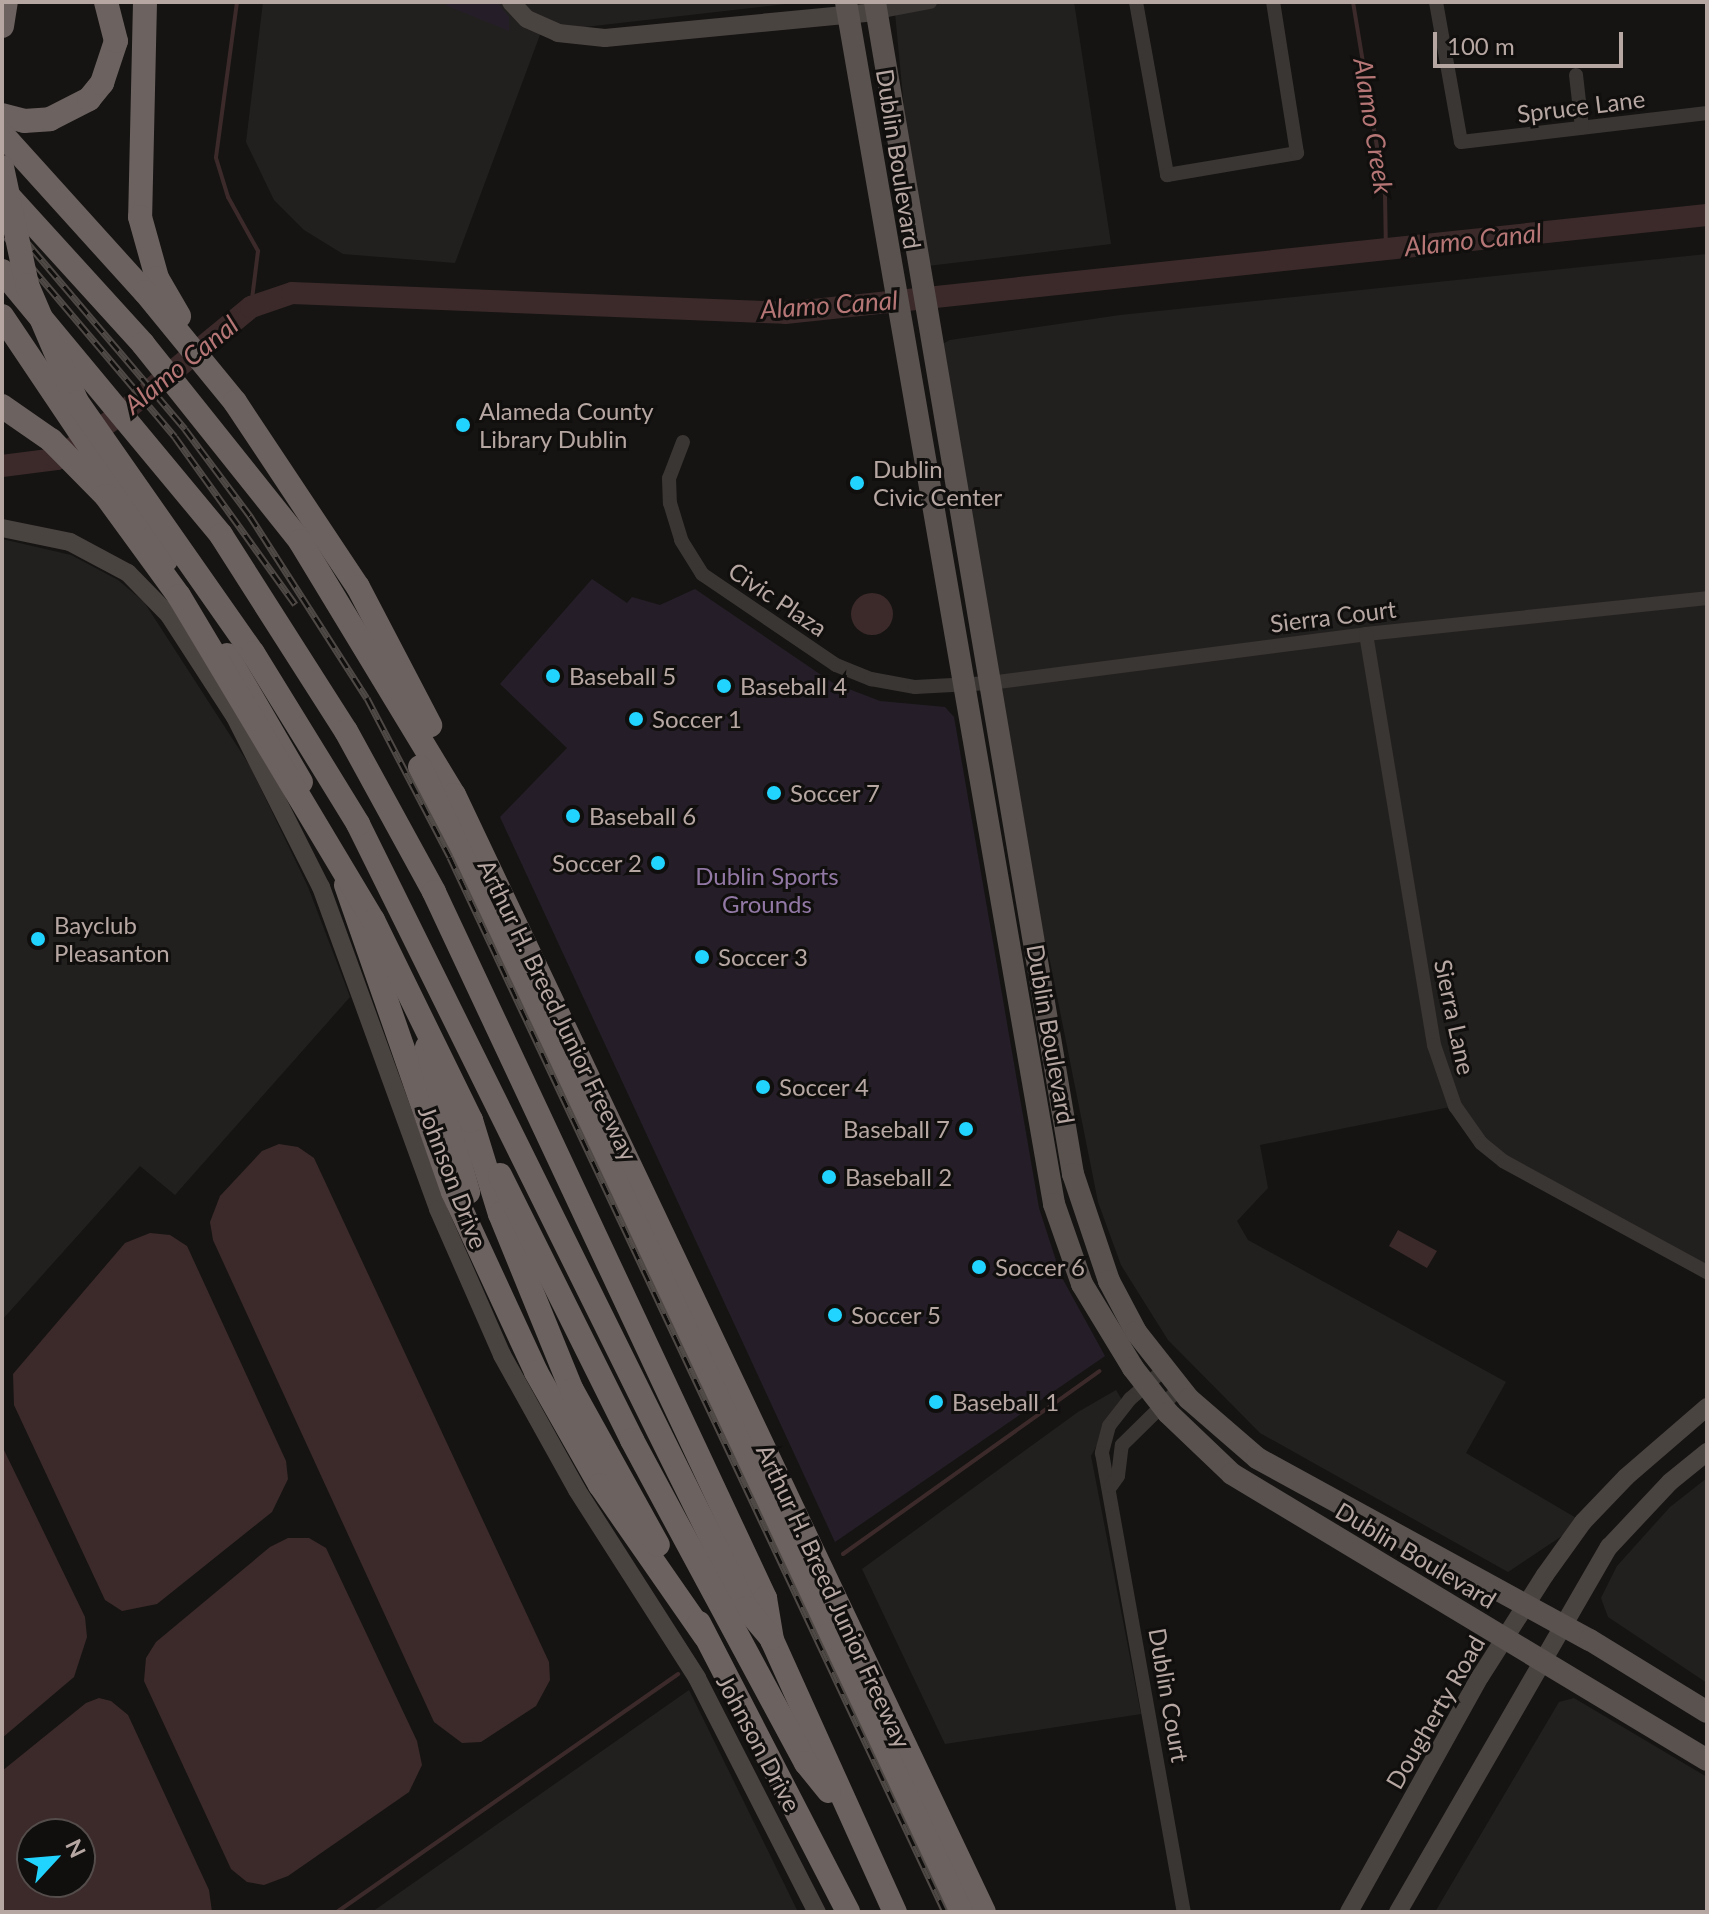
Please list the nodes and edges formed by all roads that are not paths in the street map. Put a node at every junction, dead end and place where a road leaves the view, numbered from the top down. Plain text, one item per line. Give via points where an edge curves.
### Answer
1 (6, 2) edge
2 (106, 2) edge
3 (145, 2) edge
4 (511, 2) edge
5 (930, 2) edge
6 (1136, 2) edge
7 (1273, 2) edge
8 (1436, 2) edge
9 (875, 7) edge
10 (847, 8) edge
11 (2, 26) edge
12 (1576, 75) dead end
13 (1707, 113) edge
14 (2, 115) edge
15 (1582, 128) junction
16 (2, 134) edge
17 (2, 167) edge
18 (2, 189) edge
19 (2, 271) edge
20 (167, 308) junction
21 (2, 316) edge
22 (2, 406) edge
23 (683, 442) dead end
24 (248, 472) junction
25 (2, 528) edge
26 (1707, 598) edge
27 (1366, 634) junction
28 (990, 683) junction
29 (966, 684) junction
30 (454, 795) junction
31 (365, 855) junction
32 (1028, 1054) junction
33 (1068, 1142) junction
34 (508, 1210) junction
35 (482, 1251) junction
36 (1707, 1272) edge
37 (1165, 1369) junction
38 (1146, 1385) junction
39 (1180, 1388) junction
40 (1161, 1404) junction
41 (1707, 1407) edge
42 (1707, 1452) edge
43 (1111, 1486) junction
44 (1527, 1605) junction
45 (1562, 1624) junction
46 (705, 1636) junction
47 (1505, 1638) junction
48 (772, 1640) junction
49 (1541, 1659) junction
50 (1707, 1712) edge
51 (1707, 1760) edge
52 (849, 1815) junction
53 (817, 1912) edge
54 (848, 1912) edge
55 (895, 1912) edge
56 (961, 1912) edge
57 (984, 1912) edge
58 (1184, 1912) edge
59 (1349, 1912) edge
60 (1398, 1912) edge

1 - 11 highway
2 - 14 highway via 116,41 102,83 89,99 50,119 24,121
3 - 20 highway via 140,217
4 - 10 street via 527,19 558,33 605,38
5 - 9 street
6 - 7 street via 1167,175 1297,153
8 - 15 street, Spruce Lane via 1461,142
9 - 10 street
9 - 28 main road, Dublin Boulevard
10 - 29 main road, Dublin Boulevard
12 - 15 street
13 - 15 street, Spruce Lane
16 - 20 highway
17 - 31 highway, bridge via 31,296 77,402 253,653 358,824
18 - 24 highway, Arthur H. Breed Junior Freeway via 143,344
19 - 48 highway via 157,451 221,535 346,731 434,892 765,1598
20 - 30 highway via 358,587 431,728
21 - 35 highway via 272,724 297,772 344,881 453,1192
22 - 34 highway, bridge via 51,440 106,496 179,596 373,920 471,1120
23 - 29 street, Civic Plaza via 669,478 670,503 681,540 702,574 836,665 871,679 915,687
24 - 30 highway, Arthur H. Breed Junior Freeway via 347,612
24 - 56 highway via 263,511 419,763
25 - 53 street, Johnson Drive via 70,542 128,573 169,615 235,717 321,887 438,1209 502,1355 577,1490 697,1678
26 - 27 street, Sierra Court
27 - 28 street, Sierra Court
27 - 36 street, Sierra Lane via 1434,1045 1455,1106 1481,1143 1503,1161
28 - 29 street, Sierra Court
28 - 33 main road, Dublin Boulevard
29 - 32 main road, Dublin Boulevard
30 - 57 highway, Arthur H. Breed Junior Freeway
31 - 35 highway via 435,1073
31 - 48 highway via 746,1608
32 - 33 main road via 1040,1059 1053,1135
32 - 38 main road, Dublin Boulevard via 1054,1204 1071,1257 1099,1317
33 - 37 main road, Dublin Boulevard via 1089,1232 1109,1281 1136,1332
34 - 46 highway via 572,1390
34 - 52 highway via 806,1763
35 - 46 highway via 568,1432
37 - 38 street, Dublin Court
37 - 39 main road, Dublin Boulevard
38 - 40 main road, Dublin Boulevard
38 - 43 street, Dublin Court via 1109,1426 1102,1453
39 - 40 street, Dublin Court
39 - 44 main road, Dublin Boulevard via 1215,1425 1272,1468
40 - 43 street, Dublin Court via 1122,1445 1118,1476
40 - 47 main road, Dublin Boulevard via 1232,1474
41 - 44 street, Dougherty Road via 1645,1458 1583,1522
42 - 45 street via 1641,1510 1609,1547
43 - 58 street, Dublin Court
44 - 45 main road, Dublin Boulevard
44 - 47 street, Dougherty Road
45 - 49 street
45 - 50 main road, Dublin Boulevard
46 - 54 highway
47 - 49 main road, Dublin Boulevard
47 - 59 street, Dougherty Road
48 - 52 highway
49 - 51 main road, Dublin Boulevard
49 - 60 street
52 - 55 highway

